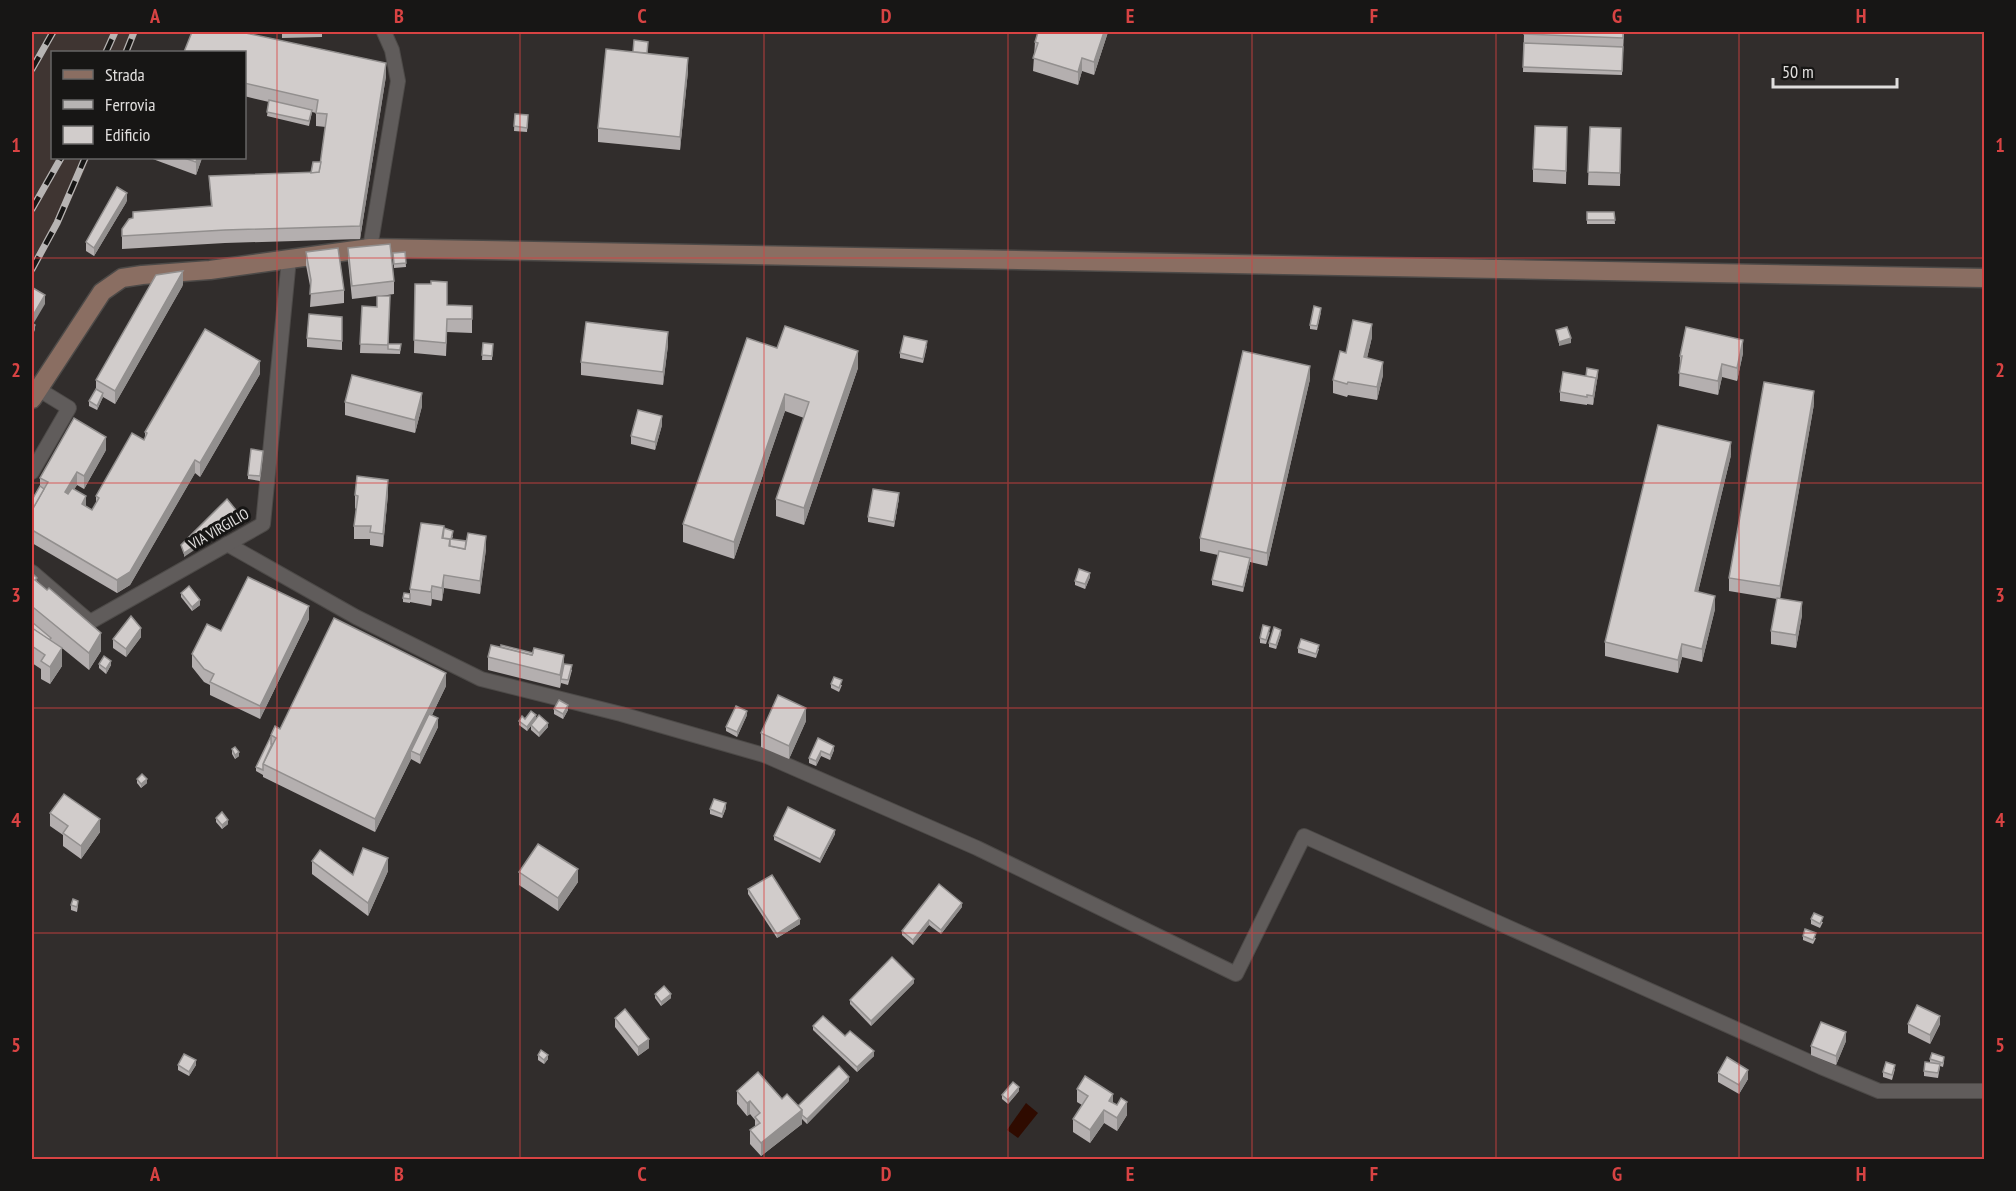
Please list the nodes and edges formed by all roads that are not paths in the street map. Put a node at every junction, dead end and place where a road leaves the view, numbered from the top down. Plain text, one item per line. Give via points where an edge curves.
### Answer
1 (384, 32) edge
2 (370, 248) junction
3 (289, 259) junction
4 (1984, 278) edge
5 (34, 394) edge
6 (32, 472) edge
7 (226, 544) junction
8 (32, 572) edge
9 (1984, 1092) edge

1 - 2 street via 398,81
2 - 3 main road
2 - 4 main road
3 - 5 main road via 122,279 102,292
3 - 7 street, VIA VIRGILIO via 263,524
5 - 6 street via 69,408
7 - 8 street, VIA VIRGILIO via 90,622
7 - 9 street via 356,617 481,679 765,755 977,848 1236,974 1304,836 1879,1091

